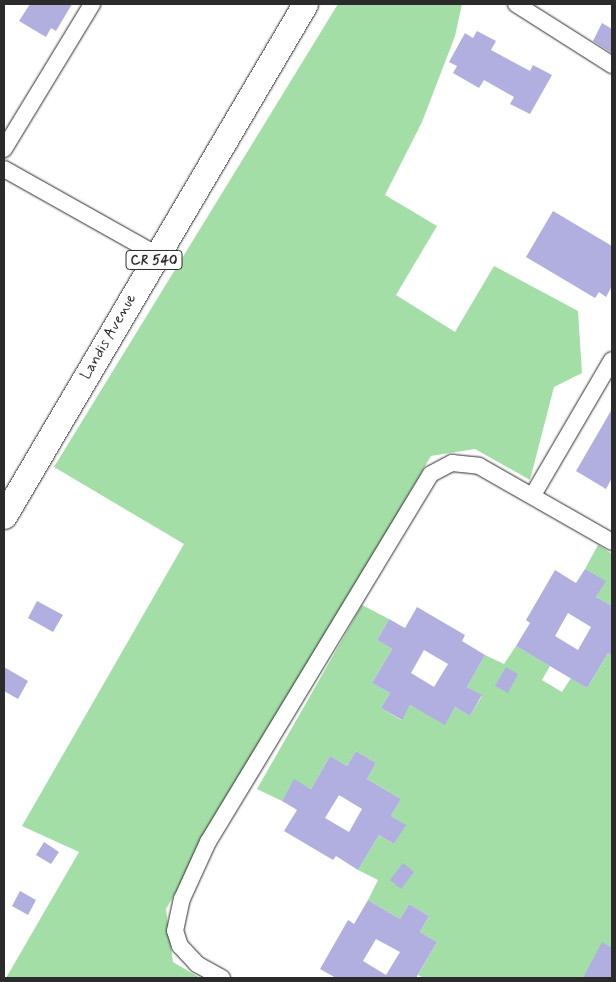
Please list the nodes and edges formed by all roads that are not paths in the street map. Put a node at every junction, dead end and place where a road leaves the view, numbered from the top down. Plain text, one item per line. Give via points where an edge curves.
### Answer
1 (92, 4) edge
2 (305, 4) edge
3 (516, 4) edge
4 (612, 65) edge
5 (4, 148) edge
6 (4, 169) edge
7 (157, 255) junction
8 (612, 360) edge
9 (533, 496) junction
10 (4, 516) edge
11 (612, 542) edge
12 (222, 978) edge

1 - 5 street
2 - 7 main road, Landis Avenue / CR 540
3 - 4 street
6 - 7 street
7 - 10 main road, Landis Avenue / CR 540
8 - 9 street
9 - 11 street
9 - 12 street via 479,466 452,463 432,474 407,511 208,842 182,899 175,931 180,946 197,964

